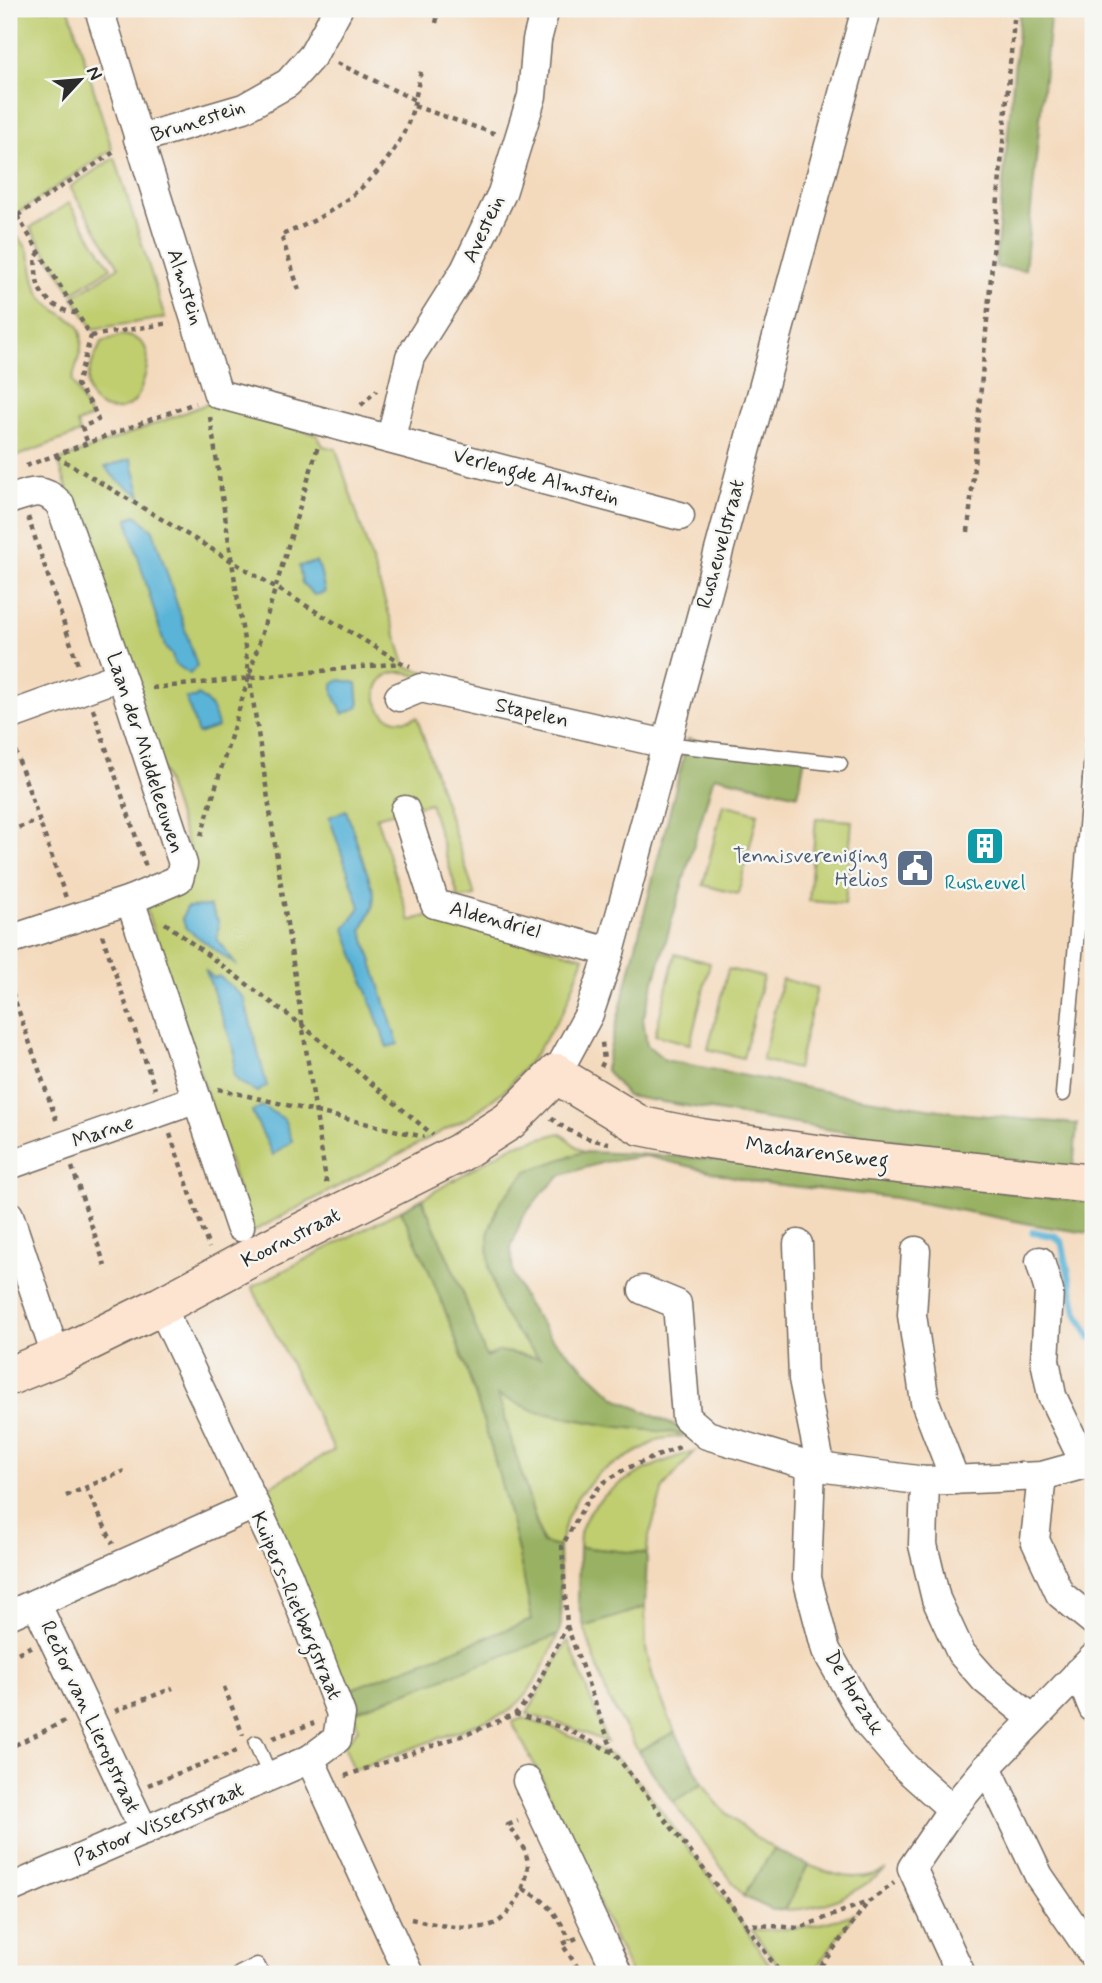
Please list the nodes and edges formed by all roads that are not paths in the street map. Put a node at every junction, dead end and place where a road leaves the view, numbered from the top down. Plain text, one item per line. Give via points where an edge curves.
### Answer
1 (99, 9) edge
2 (338, 9) edge
3 (545, 9) edge
4 (866, 9) edge
5 (128, 145) junction
6 (391, 438) junction
7 (9, 500) edge
8 (680, 516) dead end
9 (124, 684) junction
10 (399, 697) dead end
11 (9, 716) edge
12 (1093, 737) edge
13 (666, 744) junction
14 (840, 764) dead end
15 (1092, 781) edge
16 (405, 810) dead end
17 (130, 900) junction
18 (9, 940) edge
19 (610, 952) junction
20 (558, 1073) junction
21 (195, 1094) junction
22 (1063, 1094) dead end
23 (9, 1166) edge
24 (1093, 1184) edge
25 (9, 1215) edge
26 (240, 1227) dead end
27 (798, 1244) dead end
28 (916, 1251) dead end
29 (1040, 1261) dead end
30 (643, 1290) dead end
31 (161, 1306) junction
32 (59, 1356) junction
33 (9, 1377) edge
34 (1089, 1461) edge
35 (816, 1467) junction
36 (1042, 1476) junction
37 (955, 1480) junction
38 (925, 1481) junction
39 (254, 1505) junction
40 (36, 1603) junction
41 (9, 1615) edge
42 (1093, 1621) edge
43 (1086, 1665) edge
44 (1093, 1708) edge
45 (1033, 1719) junction
46 (252, 1745) road end
47 (310, 1759) junction
48 (987, 1767) junction
49 (270, 1776) junction
50 (527, 1781) dead end
51 (952, 1809) junction
52 (144, 1831) junction
53 (9, 1889) edge
54 (1093, 1955) edge
55 (239, 1974) edge
56 (262, 1974) edge
57 (409, 1974) edge
58 (618, 1974) edge
59 (961, 1974) edge

1 - 5 street, Almstein
2 - 5 street, Brunestein via 315,52 288,83 244,108
3 - 6 street, Avestein via 532,96 502,193 465,270 410,357
4 - 13 street, Rusheuvelstraat
5 - 6 street, Almstein via 213,399
6 - 8 street, Verlengde Almstein
7 - 9 street, Laan der Middeleeuwen via 37,491 50,494 60,504
9 - 11 street
9 - 17 street, Laan der Middeleeuwen via 183,864 179,879
10 - 13 street, Stapelen via 421,688
12 - 15 lane
13 - 14 lane
13 - 19 street, Rusheuvelstraat
15 - 22 lane
16 - 19 street, Aldendriel via 435,904
17 - 18 street
17 - 21 street
19 - 20 street, Rusheuvelstraat via 589,1014
20 - 24 street, Macharenseweg via 641,1126 860,1160
20 - 31 street, Koornstraat via 509,1121 459,1153
21 - 23 street, Marne
21 - 26 street
25 - 32 street
27 - 35 street, De Horzak via 803,1379
28 - 37 street via 912,1315 925,1402
29 - 34 street via 1049,1291 1045,1360 1052,1396
30 - 35 street via 677,1304 686,1417 707,1435
31 - 32 street, Koornstraat
31 - 39 street, Kuipers-Rietbergstraat
32 - 33 street, Koornstraat
34 - 36 street
35 - 38 street
35 - 51 street, De Horzak via 807,1578 826,1650 868,1724 905,1767
36 - 37 street
36 - 42 street via 1035,1541 1060,1594
37 - 38 street
38 - 45 street via 923,1545 936,1599 961,1653 985,1680
39 - 40 street
39 - 47 street, Kuipers-Rietbergstraat via 288,1575 341,1714 337,1739
40 - 41 street
40 - 52 street, Rector van Lieropstraat
43 - 44 street
43 - 45 street
45 - 48 street
46 - 49 lane
47 - 49 street, Pastoor Vissersstraat
47 - 57 street
48 - 51 street
48 - 54 street via 1039,1876
49 - 52 street, Pastoor Vissersstraat
50 - 58 street
51 - 59 street via 912,1868
52 - 53 street, Pastoor Vissersstraat
55 - 56 lane via 257,1965

